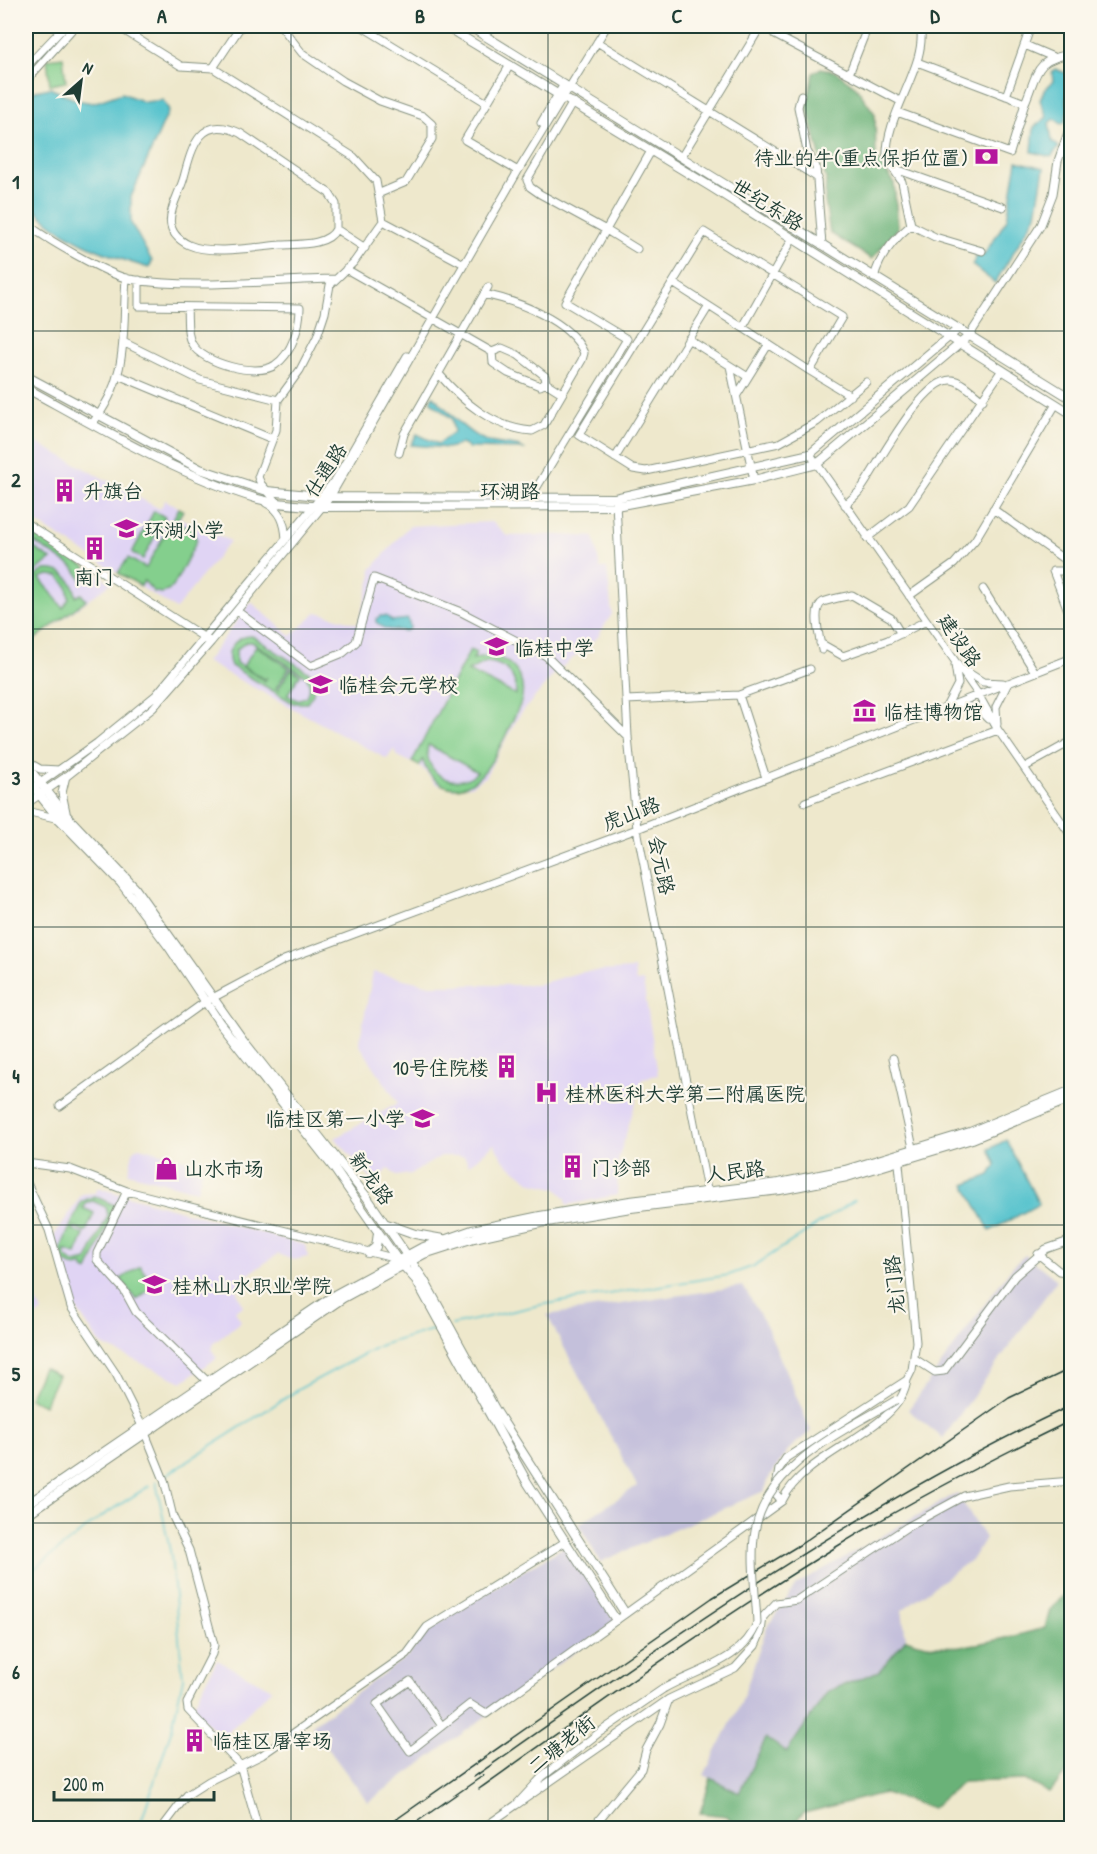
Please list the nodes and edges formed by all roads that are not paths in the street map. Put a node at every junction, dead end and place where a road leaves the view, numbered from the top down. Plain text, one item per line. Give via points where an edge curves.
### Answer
1 (65, 26) edge
2 (75, 26) edge
3 (117, 26) edge
4 (241, 26) edge
5 (280, 26) edge
6 (361, 26) edge
7 (445, 26) edge
8 (469, 26) edge
9 (607, 26) edge
10 (760, 26) edge
11 (769, 26) edge
12 (868, 26) edge
13 (920, 26) edge
14 (1031, 26) edge
15 (597, 42) junction
16 (1024, 45) junction
17 (1071, 54) edge
18 (1053, 57) junction
19 (917, 62) junction
20 (510, 65) junction
21 (26, 67) edge
22 (213, 68) junction
23 (849, 74) junction
24 (26, 81) edge
25 (566, 85) junction
26 (560, 94) junction
27 (801, 95) dead end
28 (1006, 96) junction
29 (900, 101) junction
30 (573, 102) junction
31 (487, 103) junction
32 (1025, 103) junction
33 (708, 111) junction
34 (897, 112) junction
35 (1071, 121) edge
36 (651, 151) junction
37 (682, 156) junction
38 (893, 168) junction
39 (516, 170) junction
40 (818, 178) junction
41 (380, 193) junction
42 (1002, 207) dead end
43 (383, 221) junction
44 (26, 223) edge
45 (911, 225) junction
46 (336, 229) junction
47 (606, 230) junction
48 (793, 238) junction
49 (822, 245) junction
50 (365, 248) junction
51 (637, 249) dead end
52 (982, 250) dead end
53 (463, 263) junction
54 (346, 269) junction
55 (773, 275) junction
56 (126, 278) junction
57 (874, 278) junction
58 (334, 279) junction
59 (140, 280) junction
60 (673, 283) junction
61 (709, 306) junction
62 (187, 308) junction
63 (432, 317) junction
64 (743, 327) junction
65 (957, 330) junction
66 (461, 335) junction
67 (950, 336) junction
68 (969, 336) junction
69 (688, 339) junction
70 (125, 343) junction
71 (960, 343) junction
72 (768, 345) junction
73 (492, 352) junction
74 (730, 366) junction
75 (1002, 370) junction
76 (810, 371) junction
77 (438, 374) junction
78 (118, 375) junction
79 (26, 376) edge
80 (748, 377) junction
81 (866, 382) dead end
82 (546, 383) junction
83 (26, 388) edge
84 (562, 393) junction
85 (736, 395) junction
86 (850, 396) junction
87 (1071, 399) edge
88 (278, 400) junction
89 (983, 400) junction
90 (1056, 404) junction
91 (1071, 414) edge
92 (99, 416) junction
93 (92, 424) junction
94 (272, 439) junction
95 (748, 450) junction
96 (399, 453) dead end
97 (810, 454) junction
98 (615, 458) junction
99 (817, 464) junction
100 (751, 467) junction
101 (754, 480) junction
102 (267, 491) junction
103 (327, 496) junction
104 (531, 497) junction
105 (258, 499) junction
106 (616, 502) junction
107 (279, 504) junction
108 (845, 505) junction
109 (318, 506) junction
110 (993, 509) junction
111 (26, 523) edge
112 (867, 538) junction
113 (286, 539) junction
114 (1071, 565) edge
115 (983, 589) dead end
116 (909, 596) junction
117 (237, 611) junction
118 (926, 621) junction
119 (1071, 621) edge
120 (901, 634) junction
121 (208, 640) junction
122 (1071, 658) edge
123 (954, 660) junction
124 (810, 669) dead end
125 (1035, 672) junction
126 (1008, 683) junction
127 (978, 694) junction
128 (739, 695) junction
129 (626, 700) junction
130 (945, 707) junction
131 (998, 730) junction
132 (628, 737) junction
133 (1071, 741) edge
134 (26, 763) edge
135 (1025, 767) junction
136 (64, 773) junction
137 (26, 778) edge
138 (766, 778) junction
139 (37, 790) edge
140 (805, 802) dead end
141 (26, 804) edge
142 (26, 811) edge
143 (63, 817) junction
144 (637, 829) junction
145 (1071, 835) edge
146 (209, 1000) junction
147 (893, 1058) dead end
148 (1071, 1090) edge
149 (1071, 1098) edge
150 (60, 1106) dead end
151 (915, 1155) junction
152 (26, 1163) edge
153 (899, 1164) junction
154 (26, 1181) edge
155 (127, 1191) junction
156 (708, 1195) junction
157 (384, 1222) junction
158 (378, 1232) junction
159 (447, 1239) junction
160 (1071, 1240) edge
161 (368, 1252) junction
162 (1038, 1254) junction
163 (404, 1260) junction
164 (1071, 1266) edge
165 (451, 1333) junction
166 (915, 1359) junction
167 (907, 1380) junction
168 (207, 1381) junction
169 (896, 1400) joint
170 (143, 1428) junction
171 (1071, 1481) edge
172 (782, 1501) junction
173 (26, 1505) edge
174 (26, 1515) edge
175 (565, 1542) junction
176 (625, 1613) junction
177 (616, 1620) junction
178 (669, 1699) junction
179 (442, 1726) junction
180 (240, 1765) junction
181 (516, 1805) junction
182 (162, 1828) edge
183 (258, 1828) edge
184 (483, 1828) edge
185 (592, 1828) edge

1 - 21 street
2 - 24 street
3 - 22 street via 181,66
4 - 22 street
5 - 41 street via 302,53 343,81 380,101 423,116 432,124 432,139 406,182
6 - 31 street
7 - 20 main road, 世纪东路
8 - 25 main road, 世纪东路
9 - 15 street, 仕通路
10 - 33 street
11 - 23 street via 776,35
12 - 23 street
13 - 19 street via 922,44
14 - 16 street
15 - 25 street, 仕通路
15 - 33 street
16 - 18 street
16 - 28 street
17 - 18 street
18 - 32 street via 1041,63
19 - 28 street
19 - 29 street
20 - 26 main road, 世纪东路
20 - 31 street
22 - 41 street via 354,157 373,177
23 - 29 street
25 - 26 street, 仕通路
25 - 37 main road, 世纪东路
26 - 30 main road, 世纪东路
26 - 39 street, 仕通路
27 - 40 street via 798,107 807,151
28 - 32 street
29 - 34 street
30 - 36 main road, 世纪东路
30 - 47 street via 527,180 530,188
31 - 39 street via 465,140
32 - 34 street via 1010,153
33 - 37 street
33 - 40 street
34 - 38 street via 887,154
35 - 68 street via 1041,225
36 - 47 street
36 - 48 main road, 世纪东路
37 - 49 main road, 世纪东路
38 - 42 street
38 - 45 street via 902,182
39 - 53 street, 仕通路
40 - 49 street
41 - 43 street
43 - 50 street
43 - 53 street
44 - 56 street via 75,254
45 - 52 street via 935,237
45 - 57 street via 889,246
46 - 46 street via 336,204 329,193 240,132 223,126 209,130 195,142 170,214 180,238 188,245 209,249 303,244 326,239
46 - 50 street
47 - 51 street
47 - 104 street via 565,303 627,339
48 - 55 street
48 - 67 main road, 世纪东路
49 - 57 main road, 世纪东路
50 - 54 street
53 - 63 street, 仕通路
54 - 58 street
54 - 63 street
55 - 60 street via 704,232
55 - 64 street
55 - 76 street via 842,317
56 - 59 street
56 - 70 street
57 - 65 main road, 世纪东路
58 - 59 street
58 - 88 street via 312,347
59 - 62 street via 139,306
60 - 61 street
60 - 98 street via 579,435
61 - 64 street
61 - 69 street
62 - 62 street via 300,308 300,318 288,349 277,364 260,370 247,369 200,355 190,342
63 - 66 street
63 - 103 street, 仕通路
64 - 72 street
65 - 67 main road, 环湖路
65 - 68 main road, 世纪东路
66 - 73 street
66 - 77 street
66 - 84 street via 486,290 542,314 579,344 583,357
67 - 71 main road, 世纪东路
67 - 97 main road, 环湖路
68 - 71 main road, 环湖路
68 - 87 main road, 世纪东路
69 - 74 street
69 - 98 street
70 - 78 street
70 - 88 street via 200,380
71 - 75 main road, 世纪东路
71 - 99 main road, 环湖路
72 - 76 street
72 - 80 street
73 - 82 street via 502,348 518,355 545,376
73 - 82 street via 494,363 508,374 540,386
74 - 80 street
74 - 85 street
75 - 89 street
75 - 90 main road, 世纪东路
76 - 86 street
77 - 84 street via 472,408 523,430 541,428
77 - 96 street via 404,434
78 - 92 street
78 - 94 street
79 - 92 main road, 环湖路
80 - 85 street
81 - 86 street
82 - 84 street
83 - 93 main road, 环湖路
85 - 95 street
86 - 95 street via 799,433 779,443
88 - 94 street
89 - 108 street via 954,380 930,391 914,407 860,490
89 - 112 street via 909,506
90 - 91 main road, 世纪东路
90 - 110 street
92 - 93 street
92 - 102 main road, 环湖路 via 200,469
93 - 105 main road, 环湖路 via 192,473
94 - 102 street via 259,470 261,484
95 - 98 street via 646,471 633,470
95 - 100 street
97 - 99 street, 建设路
97 - 100 main road, 环湖路
99 - 101 main road, 环湖路
99 - 108 street, 建设路
100 - 101 street
100 - 106 main road, 环湖路
101 - 106 main road, 环湖路
102 - 103 main road, 环湖路
102 - 107 street
103 - 104 main road, 环湖路
103 - 109 street, 仕通路
104 - 106 main road, 环湖路
105 - 107 main road, 环湖路
105 - 113 street via 276,507
106 - 109 main road, 环湖路
106 - 129 street, 会元路
107 - 109 main road, 环湖路
108 - 112 street, 建设路
109 - 113 street, 仕通路
109 - 117 street, 仕通路
110 - 114 street
110 - 116 street via 958,560
111 - 121 street
112 - 116 street, 建设路
113 - 121 street, 仕通路
114 - 119 street via 1053,571
115 - 125 street
116 - 118 street, 建设路
117 - 121 street, 仕通路
117 - 132 street via 311,666 343,653 356,642 374,578 461,612 546,656
118 - 120 street
118 - 123 street, 建设路
120 - 120 street via 891,618 852,595 819,606 821,647 843,656
121 - 136 street, 仕通路 via 153,708
122 - 125 street, 虎山路
123 - 126 street via 982,682
123 - 127 street, 建设路
123 - 130 street via 958,684
124 - 128 street
125 - 126 street, 虎山路
126 - 127 street, 虎山路
126 - 131 street via 996,707
127 - 130 street, 虎山路
127 - 131 street, 建设路
128 - 129 street
128 - 138 street
129 - 132 street, 会元路
130 - 131 street via 976,707
130 - 138 street, 虎山路
131 - 135 street, 建设路
131 - 140 street
132 - 144 street, 会元路
133 - 135 street
134 - 136 street
134 - 139 main road, 新龙路
135 - 145 street, 建设路
136 - 139 street, 仕通路
136 - 143 street
137 - 139 main road, 新龙路
138 - 144 street, 虎山路
139 - 141 street, 仕通路
139 - 143 main road, 新龙路
142 - 143 street
143 - 146 main road, 新龙路 via 121,883
144 - 146 street, 虎山路 via 284,960
144 - 156 street, 会元路
146 - 150 street, 虎山路
146 - 157 main road, 新龙路 via 339,1160
146 - 158 main road, 新龙路
147 - 151 street
148 - 151 main road, 人民路
149 - 151 main road, 人民路 via 978,1137
151 - 153 main road, 人民路
151 - 156 main road, 人民路
152 - 155 street via 70,1169
153 - 156 main road, 人民路 via 814,1184
153 - 166 street, 龙门路
154 - 170 street via 49,1230 69,1304 116,1374
155 - 161 street
155 - 168 street via 97,1260 124,1290 136,1312
156 - 159 main road, 人民路 via 540,1216
156 - 163 main road, 人民路 via 520,1227
157 - 159 main road via 415,1234
157 - 163 main road, 新龙路
158 - 161 main road via 376,1247
158 - 163 main road, 新龙路
159 - 163 main road, 人民路
160 - 162 street
161 - 163 street
162 - 164 street via 1059,1271 1066,1272
162 - 166 street via 1002,1292 944,1371 935,1372
163 - 165 main road, 新龙路
163 - 168 main road via 336,1294
163 - 170 main road
165 - 175 main road, 新龙路 via 484,1408
165 - 176 main road, 新龙路
166 - 167 street, 龙门路
167 - 169 street, 龙门路
167 - 172 street via 905,1393 891,1412 795,1478
167 - 172 street via 786,1458 779,1469 775,1493
168 - 170 main road
169 - 181 street, 二塘老街, bridge via 803,1457 781,1479 763,1508 755,1532 757,1623 752,1637 730,1657 663,1689 600,1732 542,1777
170 - 173 main road
170 - 174 main road
170 - 180 street via 165,1481 173,1517 189,1550 213,1638 212,1654 187,1703 188,1710
171 - 178 street via 988,1489 955,1501 907,1527 797,1600 776,1602 763,1617 755,1646 735,1668
172 - 176 street
175 - 177 main road, 新龙路
175 - 180 street via 427,1627 406,1653 267,1752
176 - 177 street
177 - 179 street via 486,1714 470,1704
178 - 181 street
178 - 185 street via 641,1769
179 - 179 street via 410,1681 377,1704 410,1751
180 - 182 street via 187,1795
180 - 183 street
181 - 184 street, 二塘老街

